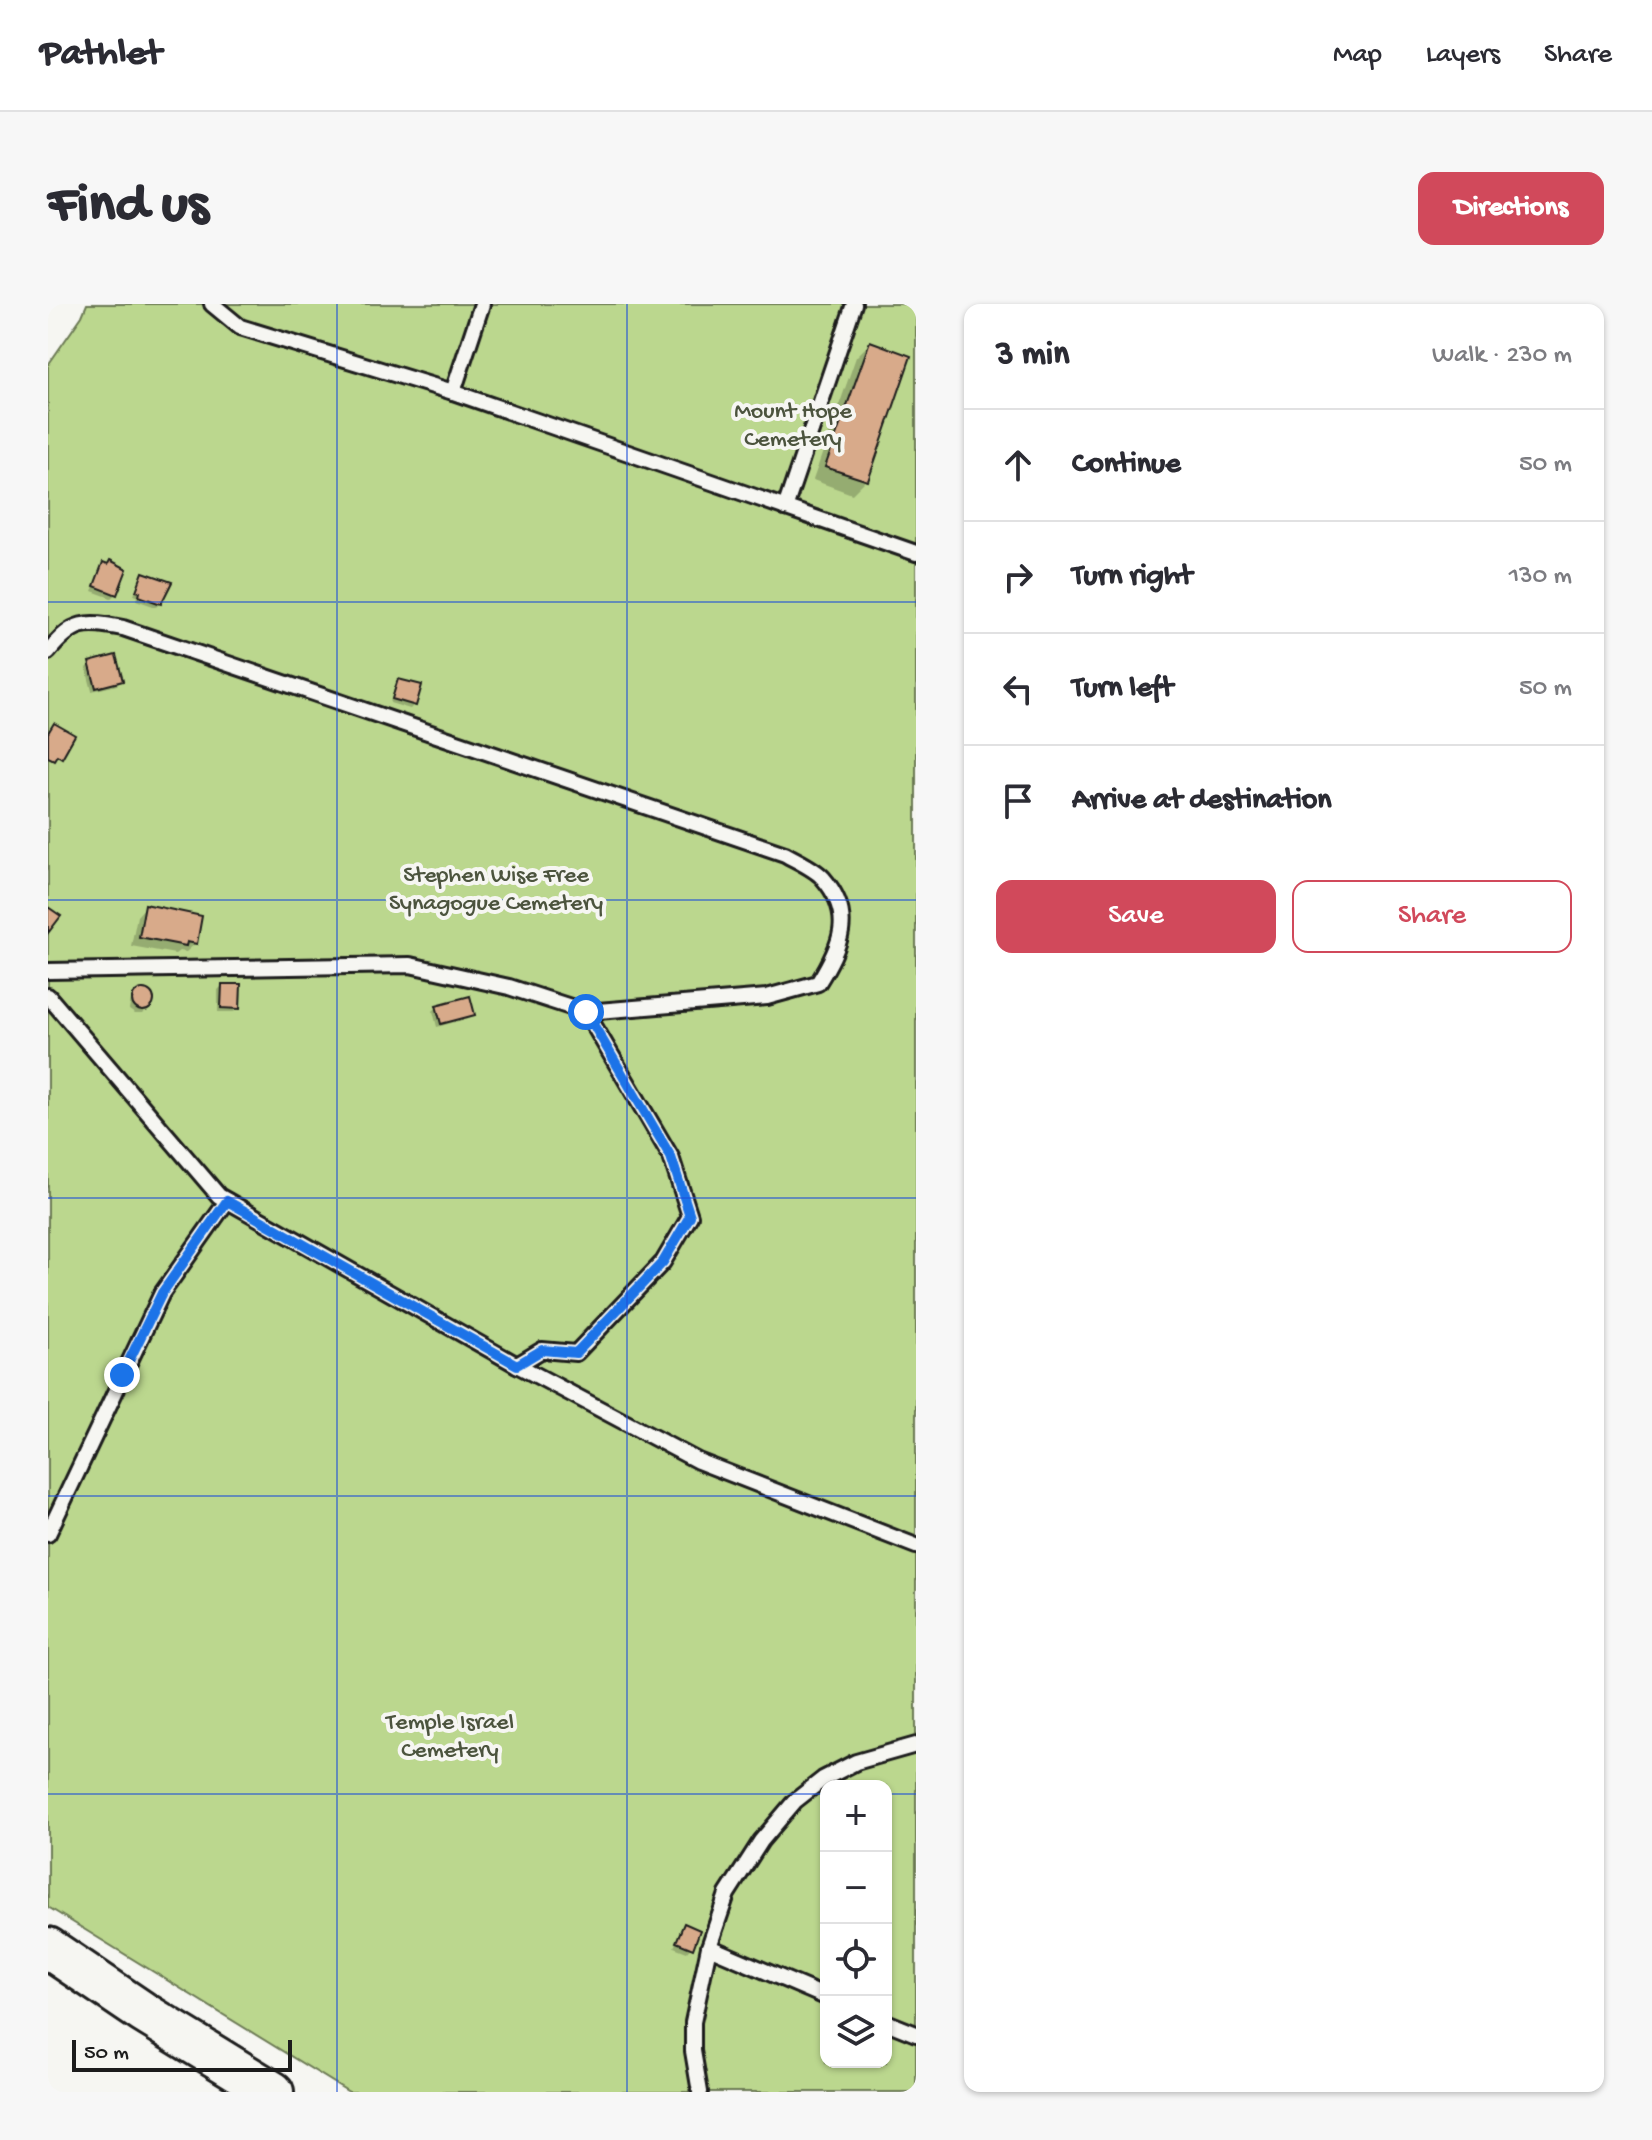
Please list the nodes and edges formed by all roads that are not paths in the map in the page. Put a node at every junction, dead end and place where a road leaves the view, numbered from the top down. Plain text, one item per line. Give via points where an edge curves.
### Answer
1 (212, 304) edge
2 (482, 304) edge
3 (854, 304) edge
4 (453, 392) junction
5 (785, 508) junction
6 (916, 553) edge
7 (48, 652) edge
8 (48, 971) edge
9 (48, 996) edge
10 (586, 1012) junction
11 (227, 1201) junction
12 (517, 1365) junction
13 (48, 1534) edge
14 (916, 1546) edge
15 (916, 1745) edge
16 (709, 1947) junction
17 (48, 1948) edge
18 (824, 1996) edge
19 (892, 2024) edge
20 (916, 2034) edge
21 (273, 2092) edge
22 (700, 2092) edge

1 - 4 lane via 240,327
2 - 4 lane
3 - 5 lane
4 - 5 lane
5 - 6 lane
7 - 10 lane via 62,634 89,622 137,632 785,854 822,876 841,905 843,929 818,983 767,997
8 - 10 lane via 410,965 509,987
9 - 11 lane
10 - 12 lane via 671,1157 690,1216 663,1262 576,1353 542,1350
11 - 12 lane
11 - 13 lane via 162,1293
12 - 14 lane via 698,1461
15 - 16 lane via 856,1762 795,1801 727,1894
16 - 18 lane
16 - 22 lane via 693,2022
17 - 21 main road
19 - 20 lane

